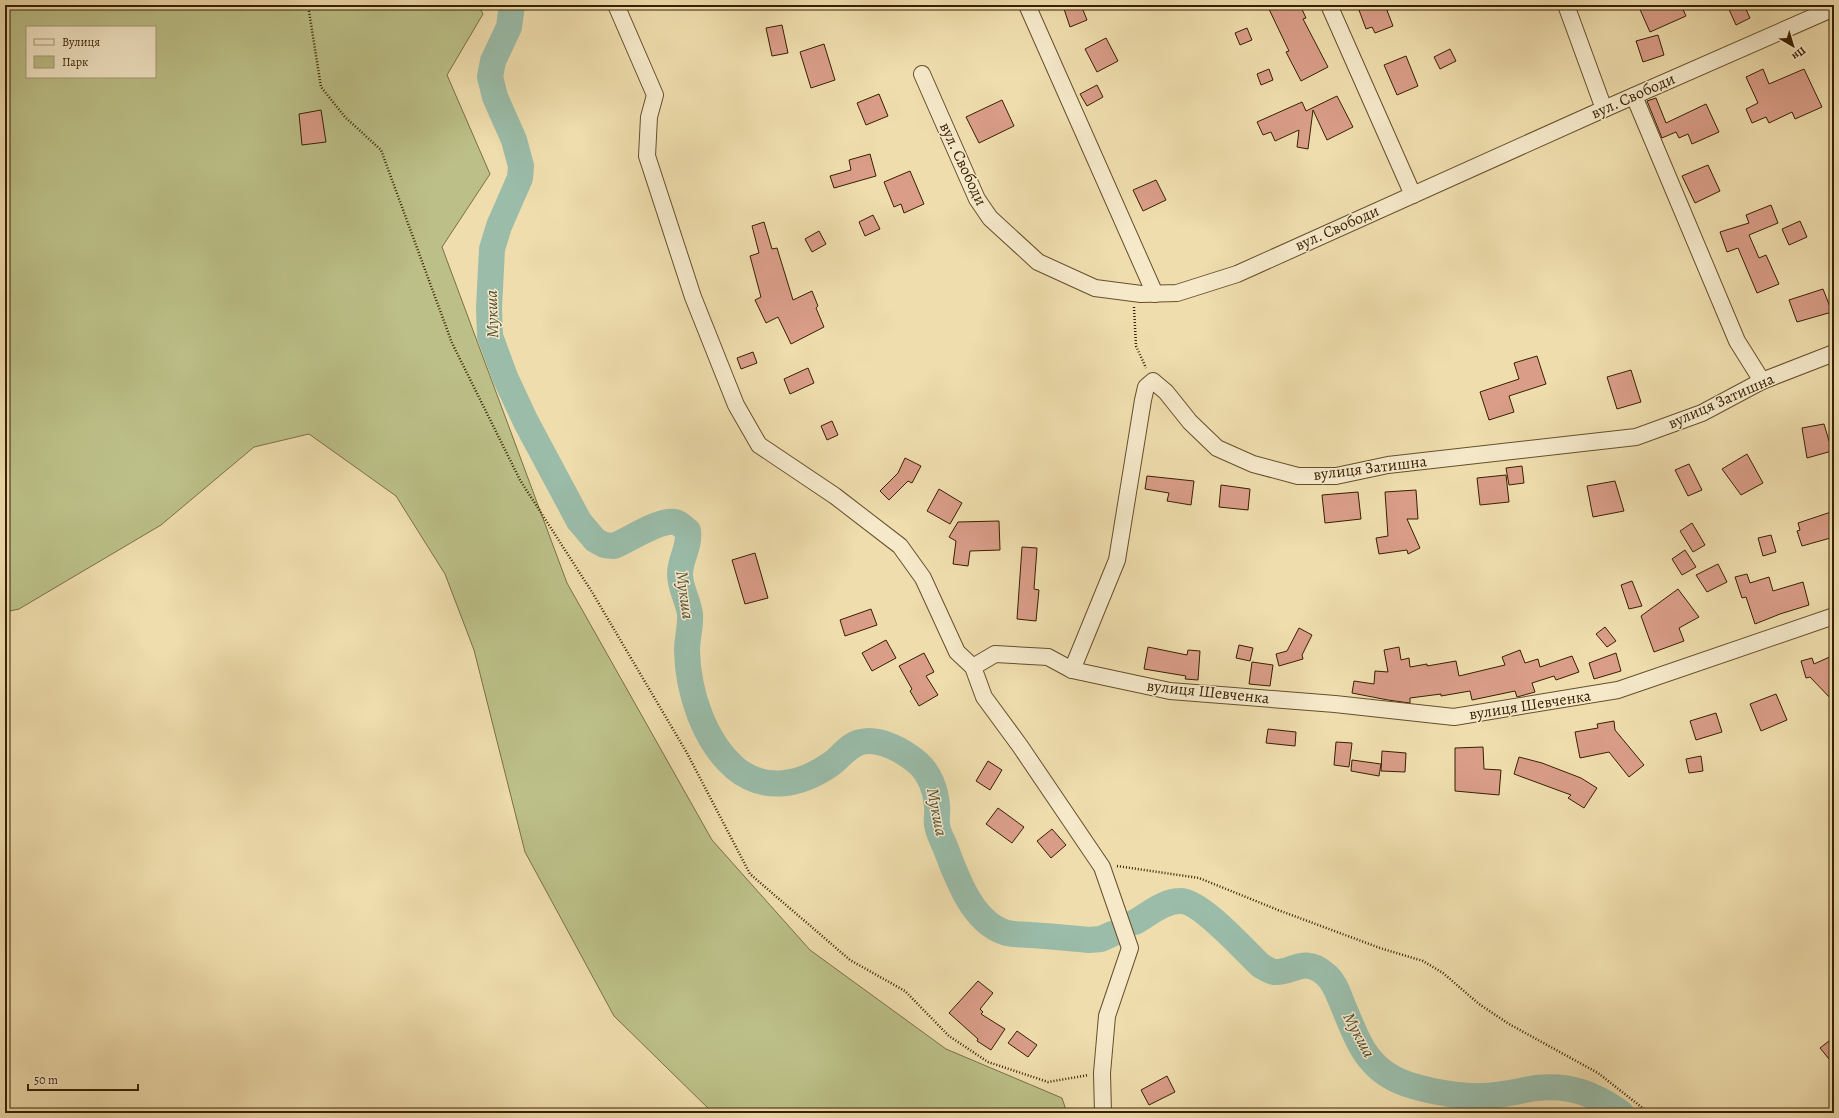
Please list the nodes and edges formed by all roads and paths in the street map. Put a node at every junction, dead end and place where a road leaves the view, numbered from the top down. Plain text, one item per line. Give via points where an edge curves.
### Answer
1 (308, 5) edge
2 (616, 5) edge
3 (1027, 5) edge
4 (1329, 5) edge
5 (1566, 5) edge
6 (1834, 8) edge
7 (922, 74) dead end
8 (1634, 96) junction
9 (1604, 109) junction
10 (1413, 195) junction
11 (1134, 293) junction
12 (1155, 294) junction
13 (1834, 353) edge
14 (1153, 381) junction
15 (1762, 381) junction
16 (1834, 616) edge
17 (973, 667) junction
18 (1072, 670) junction
19 (1102, 867) junction
20 (1102, 1073) junction
21 (1103, 1113) edge
22 (1649, 1113) edge

1 - 20 path via 321,87 345,117 381,150 452,343 520,480 592,592 679,740 750,874 850,960 905,991 949,1036 988,1062 1048,1082
2 - 17 street via 655,95 649,117 647,156 693,297 736,405 759,445 835,496 900,546 923,578 957,652
3 - 12 street
4 - 10 street
5 - 9 street
6 - 8 street, вул. Свободи
7 - 11 street, вул. Свободи via 977,199 990,218 1038,262 1095,288
8 - 9 street, вул. Свободи
8 - 15 street via 1738,341
9 - 10 street, вул. Свободи
10 - 12 street, вул. Свободи via 1237,274 1177,293
11 - 12 street, вул. Свободи
11 - 14 path via 1136,346
13 - 15 street, вулиця Затишна
14 - 15 street, вулиця Затишна via 1217,448 1253,464 1298,476 1336,476 1388,465 1636,437 1702,413
14 - 18 street via 1146,387 1143,400 1118,560
16 - 18 street, вулиця Шевченка via 1618,690 1454,717 1335,704 1170,691
17 - 18 street, вулиця Шевченка via 995,654 1048,658
17 - 19 street via 984,697
19 - 20 street via 1130,948 1107,1016
19 - 22 path via 1120,865 1199,878 1366,943 1423,961 1443,973 1509,1024 1598,1073
20 - 21 street

